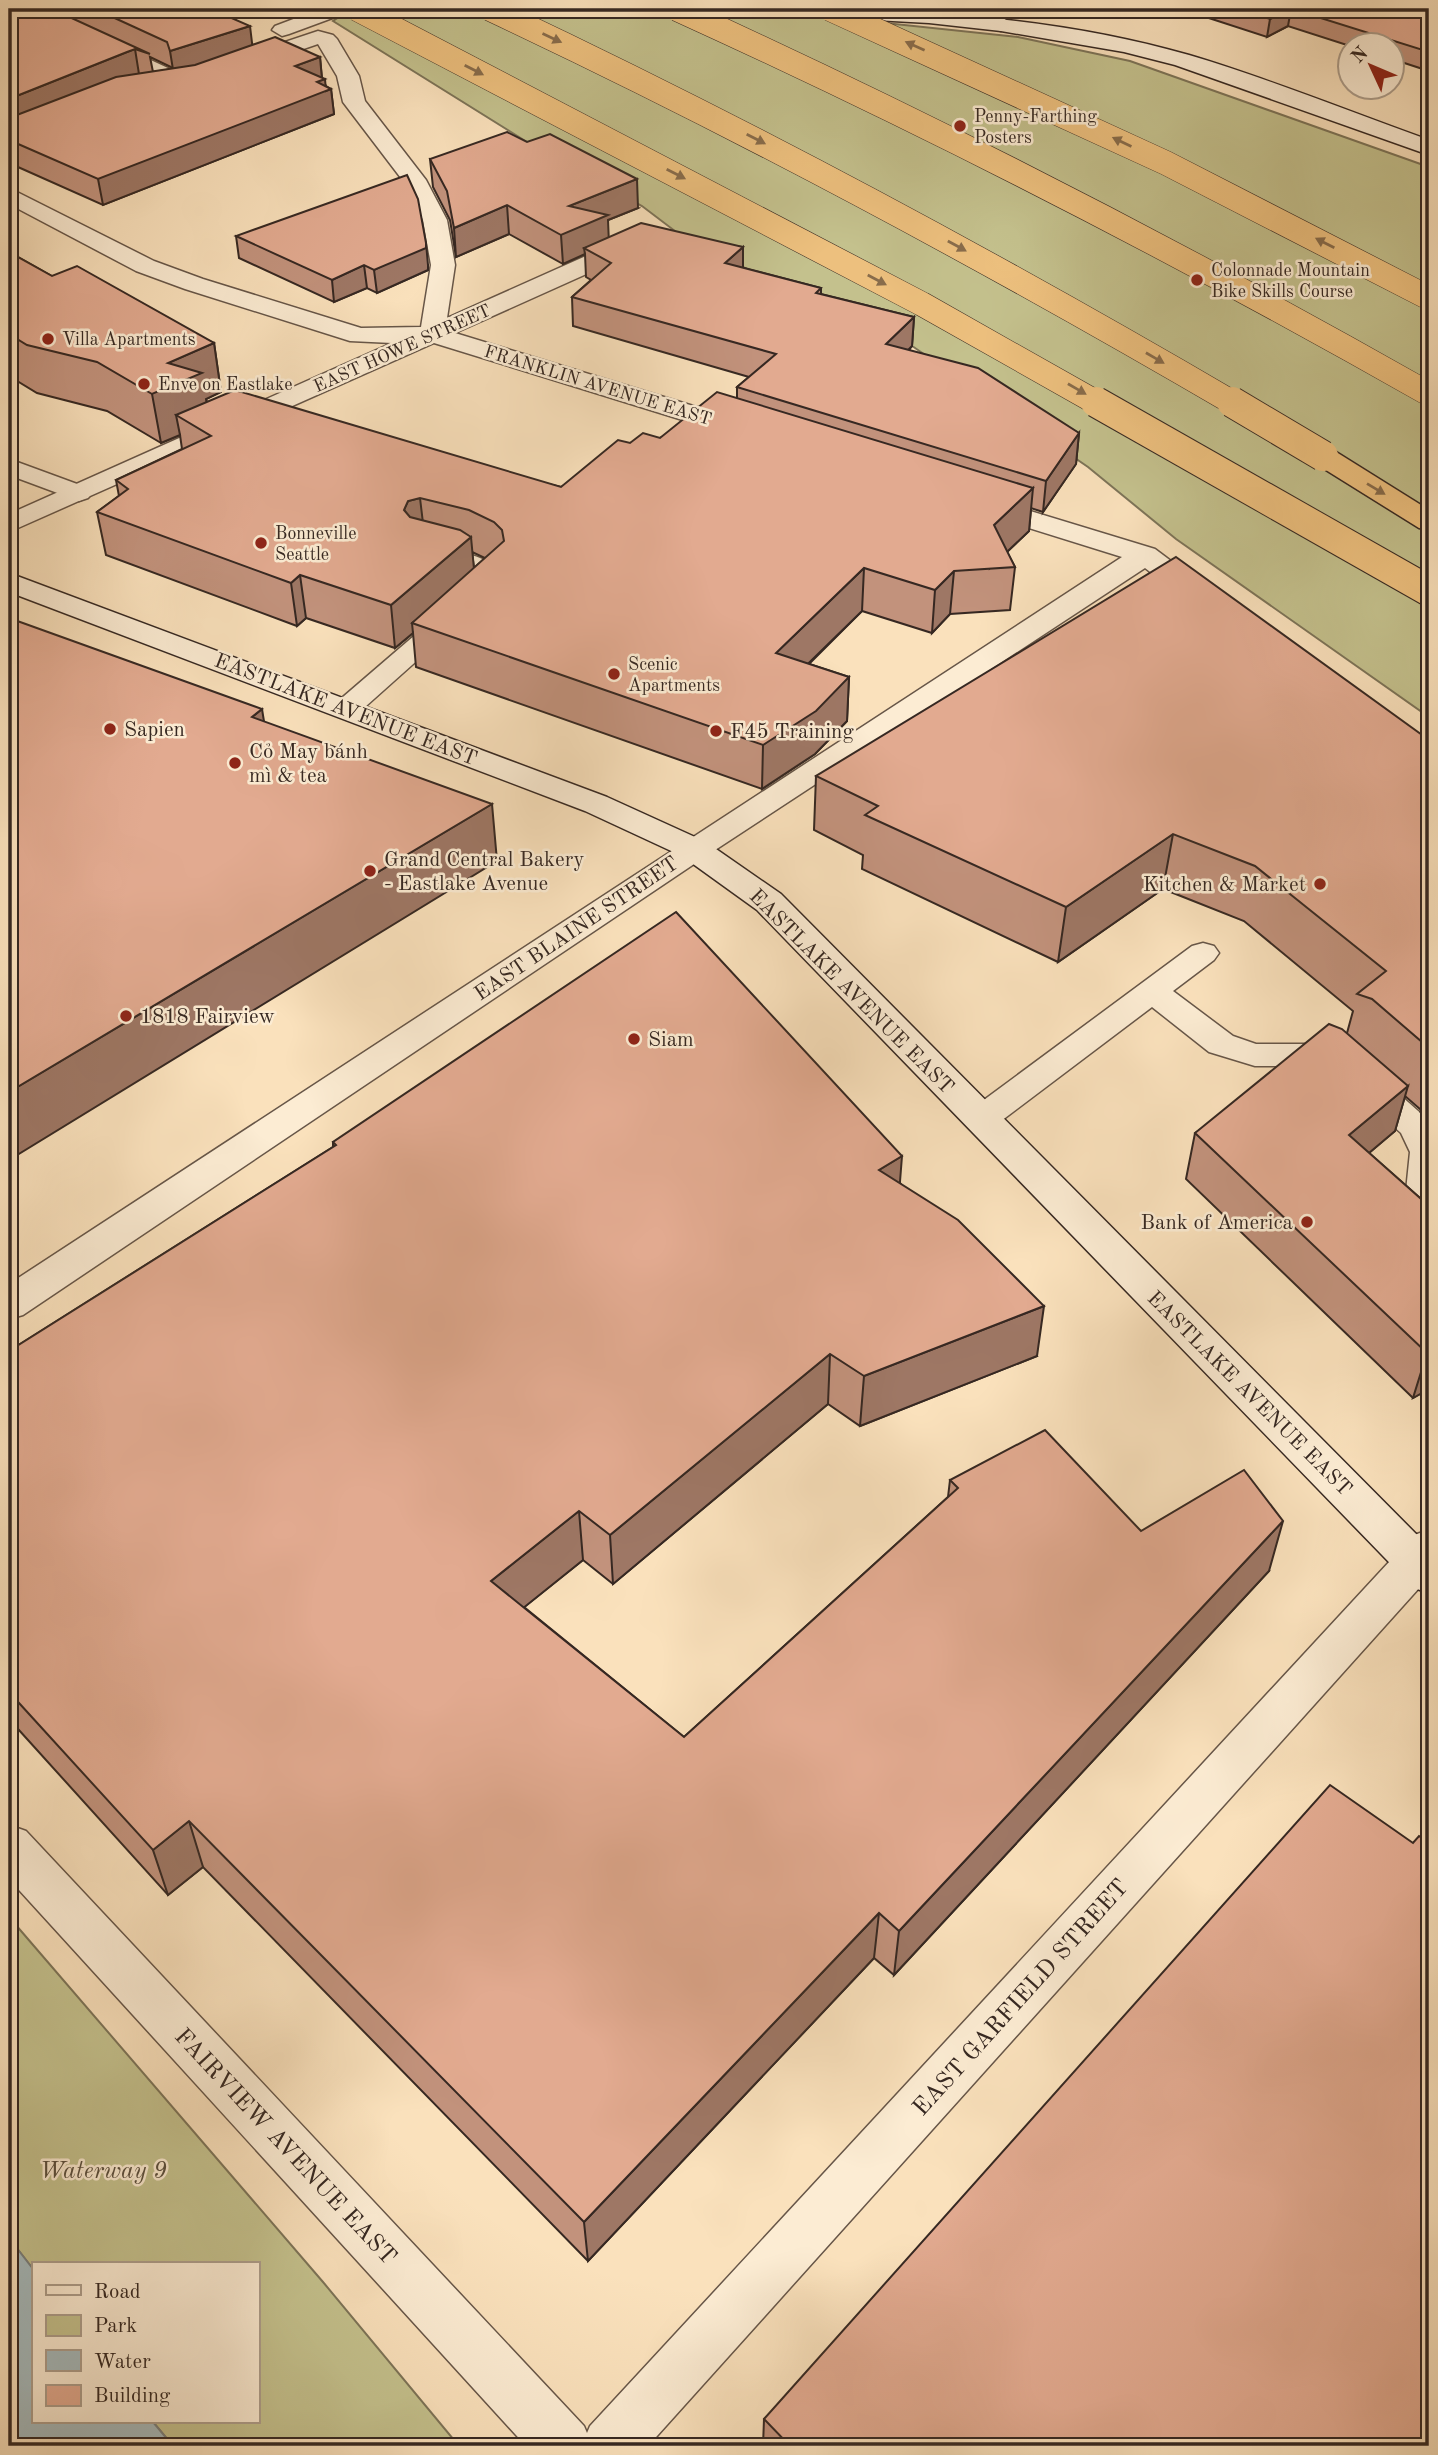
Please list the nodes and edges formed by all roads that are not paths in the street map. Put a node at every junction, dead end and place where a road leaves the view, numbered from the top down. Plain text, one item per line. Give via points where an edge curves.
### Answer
1 (26, 9) edge
2 (339, 9) edge
3 (357, 9) edge
4 (491, 9) edge
5 (677, 9) edge
6 (783, 9) edge
7 (830, 9) edge
8 (964, 9) edge
9 (1001, 25) junction
10 (188, 64) edge
11 (158, 83) joint
12 (1429, 148) edge
13 (9, 195) edge
14 (641, 240) edge
15 (1429, 298) edge
16 (432, 334) junction
17 (1429, 394) edge
18 (761, 436) edge
19 (9, 466) edge
20 (79, 493) junction
21 (950, 494) edge
22 (1429, 522) edge
23 (9, 524) edge
24 (425, 551) edge
25 (1145, 555) junction
26 (9, 582) edge
27 (1429, 591) edge
28 (1225, 611) edge
29 (346, 709) junction
30 (694, 849) junction
31 (1203, 953) dead end
32 (1152, 991) junction
33 (981, 1119) junction
34 (1429, 1204) edge
35 (9, 1304) edge
36 (1425, 1562) edge
37 (9, 1846) edge
38 (564, 2446) edge
39 (610, 2446) edge

1 - 11 lane
2 - 16 street via 227,60 318,37 328,42 348,76 354,102 418,185 435,220 443,264
3 -> 27 highway, bridge via 922,304
4 -> 22 highway, bridge via 894,212 1137,348
5 - 17 highway, bridge via 1029,177
6 - 9 street
15 -> 7 highway, bridge via 1154,158
8 - 9 street
9 - 12 street via 1182,60
10 - 11 street
13 - 16 street, FRANKLIN AVENUE EAST via 145,266 194,284 359,336
14 - 16 street, EAST HOWE STREET
16 - 18 street, FRANKLIN AVENUE EAST
16 - 20 street, EAST HOWE STREET
19 - 20 lane
20 - 23 street, EAST HOWE STREET
21 - 25 street
24 - 29 lane via 474,564 492,576 492,582
25 - 28 street
25 - 30 street, EAST BLAINE STREET
26 - 29 street, EASTLAKE AVENUE EAST
29 - 30 street, EASTLAKE AVENUE EAST via 596,804
30 - 33 street, EASTLAKE AVENUE EAST via 769,902
30 - 35 street, EAST BLAINE STREET
31 - 32 lane
32 - 33 lane
32 - 34 lane via 1220,1044 1255,1055 1318,1055 1344,1064 1414,1126 1427,1152 1423,1191
33 - 36 street, EASTLAKE AVENUE EAST
36 - 39 street, EAST GARFIELD STREET
37 - 38 street, FAIRVIEW AVENUE EAST

